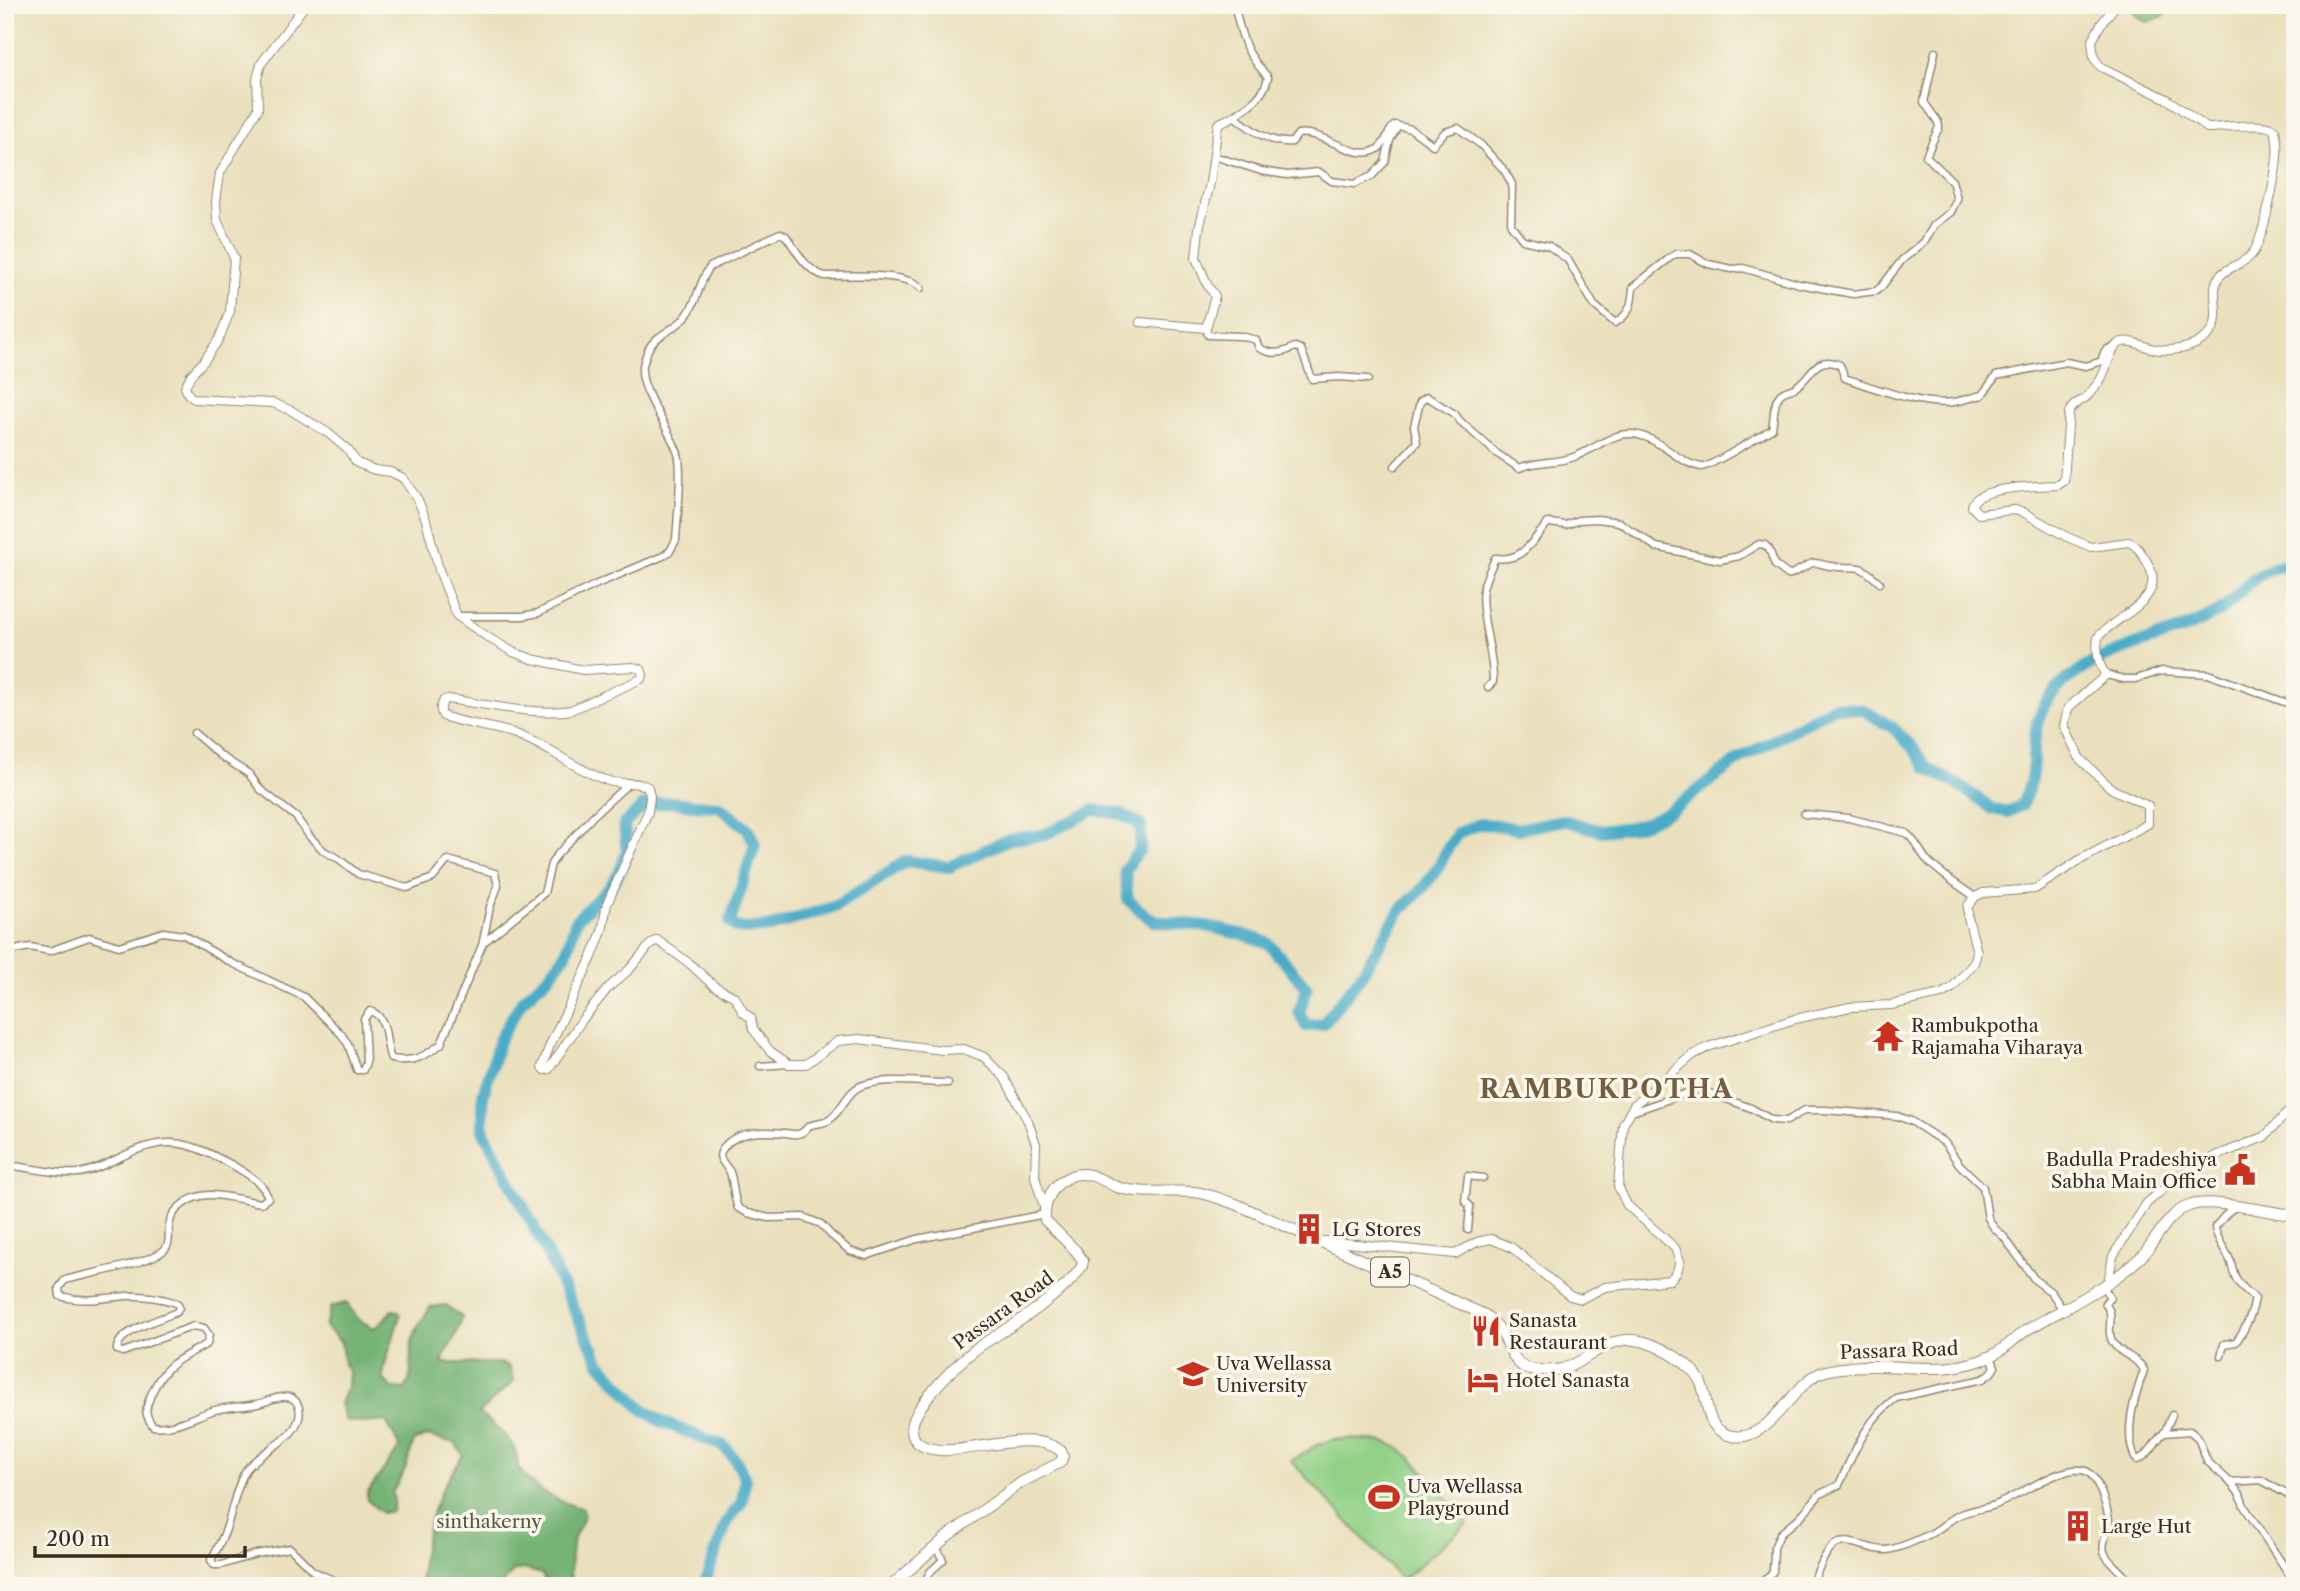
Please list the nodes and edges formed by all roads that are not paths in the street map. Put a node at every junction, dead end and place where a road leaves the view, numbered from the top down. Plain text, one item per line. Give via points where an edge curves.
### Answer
1 (305, 5) edge
2 (1234, 5) edge
3 (2116, 5) edge
4 (1935, 52) dead end
5 (1234, 116) junction
6 (1398, 126) junction
7 (1214, 156) junction
8 (921, 288) dead end
9 (1140, 322) dead end
10 (1206, 328) junction
11 (2118, 344) junction
12 (1368, 379) dead end
13 (1395, 466) dead end
14 (1880, 583) dead end
15 (457, 616) junction
16 (2103, 671) junction
17 (1488, 687) dead end
18 (2295, 706) edge
19 (194, 733) dead end
20 (628, 784) junction
21 (1804, 814) dead end
22 (1975, 897) junction
23 (483, 943) junction
24 (5, 952) edge
25 (789, 1064) junction
26 (760, 1066) dead end
27 (948, 1083) dead end
28 (2295, 1105) edge
29 (1627, 1114) junction
30 (5, 1159) edge
31 (1483, 1178) dead end
32 (2236, 1207) junction
33 (1044, 1211) junction
34 (2295, 1212) edge
35 (1468, 1230) dead end
36 (1316, 1240) junction
37 (2106, 1284) junction
38 (2063, 1310) junction
39 (1991, 1356) junction
40 (2221, 1356) dead end
41 (2172, 1415) dead end
42 (2164, 1433) junction
43 (2230, 1482) junction
44 (2295, 1499) edge
45 (936, 1547) junction
46 (2293, 1577) edge
47 (346, 1586) edge
48 (891, 1586) edge
49 (923, 1586) edge
50 (1755, 1586) edge
51 (1811, 1586) edge
52 (2130, 1586) edge
53 (2290, 1586) edge

1 - 15 street via 261,64 258,109 217,182 217,220 234,258 230,311 219,339 186,387 194,399 272,403 292,411 328,433 358,463 403,478 422,510
2 - 5 street via 1250,57 1268,77 1258,99
3 - 11 street via 2092,40 2092,52 2101,67 2166,99 2207,128 2271,126 2277,138 2277,158 2256,251 2223,273 2215,285 2217,305 2211,332 2201,341 2174,349 2125,341
4 - 6 street via 1924,102 1939,127 1926,156 1952,181 1957,199 1951,212 1934,225 1882,286 1862,293 1785,281 1676,254 1633,287 1632,305 1615,323 1594,305 1569,260 1549,246 1523,240 1511,225 1512,184 1481,145 1458,128 1445,132 1433,145 1411,129
5 - 6 street via 1270,140 1292,142 1298,134 1308,132 1359,153 1382,146 1391,127
5 - 7 street via 1218,124
6 - 7 street via 1382,168 1354,184 1332,181 1319,172 1287,175 1261,171
7 - 10 street via 1196,258 1216,296
8 - 15 street via 916,282 897,279 817,274 780,233 710,267 688,314 654,339 642,369 646,388 679,457 676,540 670,551 538,613
9 - 10 street
10 - 12 street via 1208,335 1256,340 1259,348 1271,354 1301,349 1312,379
11 - 13 street via 2107,348 2102,361 2086,366 2066,362 1996,376 1982,396 1954,402 1899,396 1845,378 1840,365 1824,362 1797,388 1782,392 1772,429 1703,468 1649,438 1625,433 1572,458 1519,468 1427,397 1420,402 1414,426 1417,442
11 - 16 street via 2098,383 2069,412 2064,481 2006,488 1972,502 1979,514 2024,512 2091,547 2122,541 2138,548 2151,569 2152,588 2100,634 2097,645
14 - 17 street via 1857,566 1811,563 1788,575 1775,565 1765,545 1720,560 1656,547 1619,522 1548,523 1522,553 1508,560 1495,558 1489,572 1483,590 1494,664 1493,682
15 - 20 street via 532,659 583,670 641,670 641,679 571,710 449,699 440,709 443,716 514,734 605,780
16 - 18 street via 2124,679 2162,671 2208,674
16 - 22 street via 2068,708 2064,726 2080,759 2112,789 2148,806 2148,824 2035,889
19 - 23 street via 296,817 324,852 358,874 407,888 433,877 448,860 495,873 498,886
20 - 23 street via 556,856 544,893
20 - 25 street via 648,787 648,812 607,904 597,944 542,1067 549,1069 609,987 657,940 714,986 735,997 770,1051
21 - 22 street via 1849,818 1906,832 1936,869
22 - 29 street via 1968,906 1968,918 1978,951 1974,963 1952,988 1891,1005 1850,1006 1795,1019 1708,1047 1692,1055
23 - 24 street via 441,1044 407,1062 391,1059 381,1018 370,1011 364,1019 366,1062 360,1071 341,1034 304,997 184,934 163,932 119,946 89,937 50,951 30,947
25 - 26 street
25 - 33 street via 806,1064 838,1041 859,1039 964,1049 984,1057 1004,1077 1028,1121 1036,1144 1035,1177
27 - 33 street via 864,1084 853,1090 828,1121 810,1125 802,1133 744,1133 728,1140 719,1153 731,1177 738,1208 769,1217 803,1217 821,1224 850,1251 866,1256 917,1239
28 - 37 street via 2264,1137 2186,1172 2147,1203 2113,1256
29 - 36 street via 1618,1186 1627,1205 1675,1248 1680,1261 1670,1280 1605,1287 1581,1299 1570,1296 1511,1247 1491,1239 1455,1254
29 - 38 street via 1698,1089 1772,1120 1787,1121 1805,1111 1825,1110 1911,1121 1945,1143 1983,1187 1994,1228
30 - 47 street via 14,1166 78,1173 145,1145 184,1144 240,1170 266,1191 268,1198 261,1203 208,1195 189,1201 172,1217 164,1250 65,1280 60,1296 79,1301 139,1296 177,1303 177,1312 125,1334 117,1346 123,1352 194,1326 204,1328 209,1335 207,1344 158,1377 146,1407 153,1426 166,1428 217,1409 284,1396 298,1403 295,1427 247,1469 211,1560 221,1565 290,1548 313,1571
31 - 35 street via 1468,1176
32 - 34 highway, Passara Road / A5
32 - 37 highway, Passara Road / A5 via 2197,1204 2183,1208 2141,1256
32 - 40 street via 2215,1227 2216,1235 2231,1261 2231,1271 2255,1299 2246,1326 2235,1342 2224,1344
33 - 36 highway, Passara Road / A5 via 1047,1198 1060,1184 1082,1174 1121,1188 1197,1192
33 - 45 highway, Passara Road via 1049,1226 1080,1256 1082,1266 1041,1306 954,1367 922,1405 912,1429 914,1439 924,1447 941,1450 1045,1443 1061,1451 1062,1460 1022,1482
36 - 39 highway, Passara Road / A5 via 1485,1315 1499,1327 1521,1365 1530,1369 1567,1369 1605,1344 1620,1340 1650,1344 1696,1374 1713,1425 1729,1435 1748,1435 1759,1429 1810,1380 1827,1371 1875,1365 1945,1369
37 - 38 highway, Passara Road / A5
37 - 42 street via 2111,1340 2144,1370 2131,1419 2135,1458 2148,1454
38 - 39 highway, Passara Road / A5
39 - 50 street via 1995,1367 1983,1379 1889,1402 1859,1440 1839,1485 1820,1494 1780,1534 1773,1571
41 - 42 street
42 - 43 street via 2190,1431 2198,1438 2207,1461
43 - 44 street via 2261,1480
43 - 46 street
45 - 48 highway, Passara Road
45 - 49 street via 943,1560
46 - 53 street
51 - 52 street via 1830,1548 1838,1542 1888,1550 1931,1534 1960,1514 1997,1505 2054,1475 2078,1470 2091,1474 2102,1492 2109,1521 2104,1553

